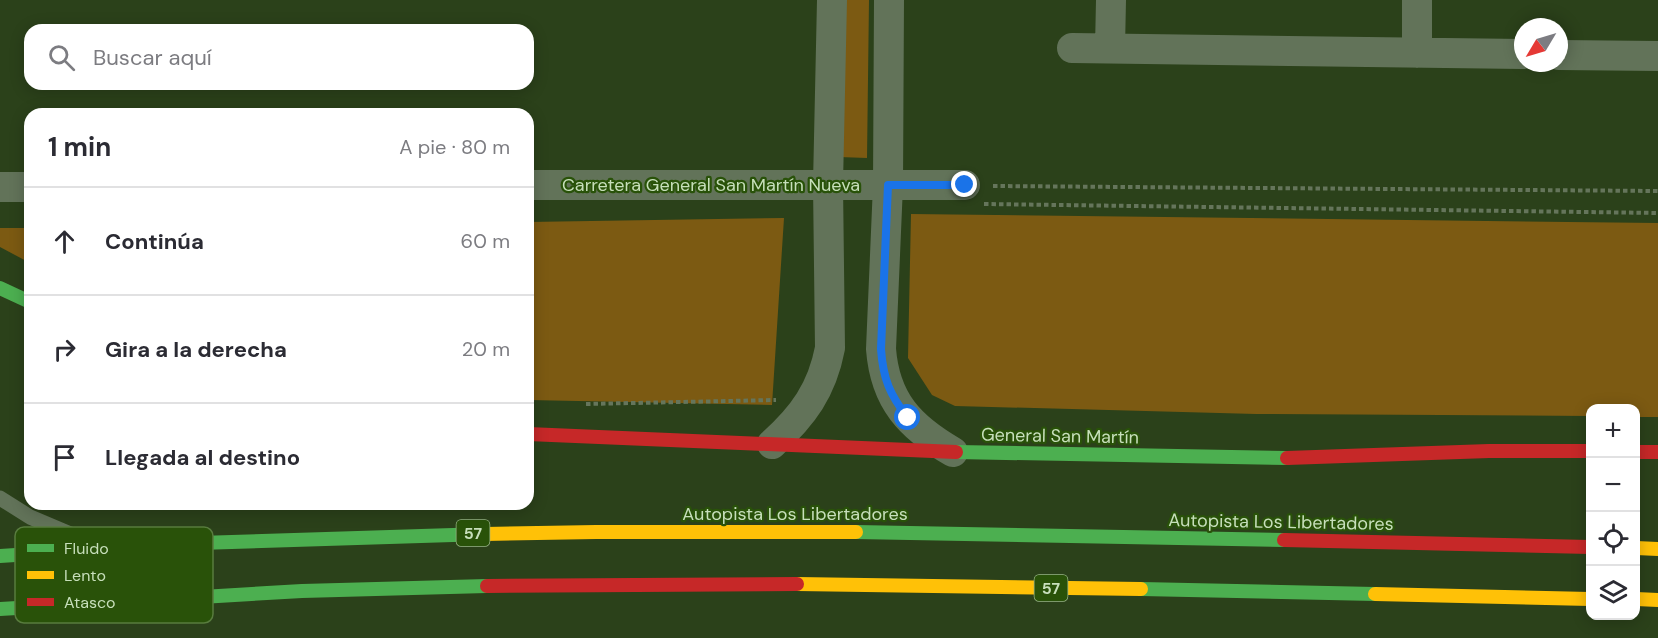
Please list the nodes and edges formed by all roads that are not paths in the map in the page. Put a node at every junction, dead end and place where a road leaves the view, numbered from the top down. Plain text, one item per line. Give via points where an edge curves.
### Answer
1 (832, 0) edge
2 (889, 0) edge
3 (1111, 0) edge
4 (1417, 0) edge
5 (1072, 48) dead end
6 (1110, 48) junction
7 (1417, 53) junction
8 (1514, 54) edge
9 (1568, 55) edge
10 (1658, 56) edge
11 (828, 184) junction
12 (534, 185) edge
13 (888, 185) junction
14 (0, 187) edge
15 (24, 187) edge
16 (974, 194) road end
17 (0, 288) edge
18 (24, 299) edge
19 (534, 434) edge
20 (772, 444) junction
21 (953, 452) junction
22 (1586, 452) edge
23 (1640, 452) edge
24 (1658, 452) edge
25 (0, 498) edge
26 (54, 527) edge
27 (213, 543) edge
28 (1586, 547) edge
29 (1640, 548) edge
30 (1658, 549) edge
31 (15, 555) edge
32 (0, 556) edge
33 (213, 597) edge
34 (1586, 599) edge
35 (1640, 600) edge
36 (1658, 600) edge
37 (15, 608) edge
38 (0, 609) edge

1 - 11 street
2 - 13 street
3 - 6 street
4 - 7 street
5 - 6 street
6 - 7 street
7 - 8 street
9 - 10 street
11 - 12 street, Carretera General San Martín Nueva
11 - 13 street, Carretera General San Martín Nueva
11 - 20 street via 830,348 826,370 802,414
13 - 16 street, Carretera General San Martín Nueva
13 - 21 street via 883,371 895,402 908,418
14 - 15 street
17 - 18 main road
19 - 20 main road, General San Martín
20 - 21 main road, General San Martín
21 - 22 main road, General San Martín via 1286,458
23 - 24 main road
25 - 26 lane
27 - 28 main road, Autopista Los Libertadores / 57 via 658,531
29 - 30 main road
31 - 32 main road, Autopista Los Libertadores / 57
33 - 34 main road, 57 via 511,585 697,583
35 - 36 main road
37 - 38 main road, 57

